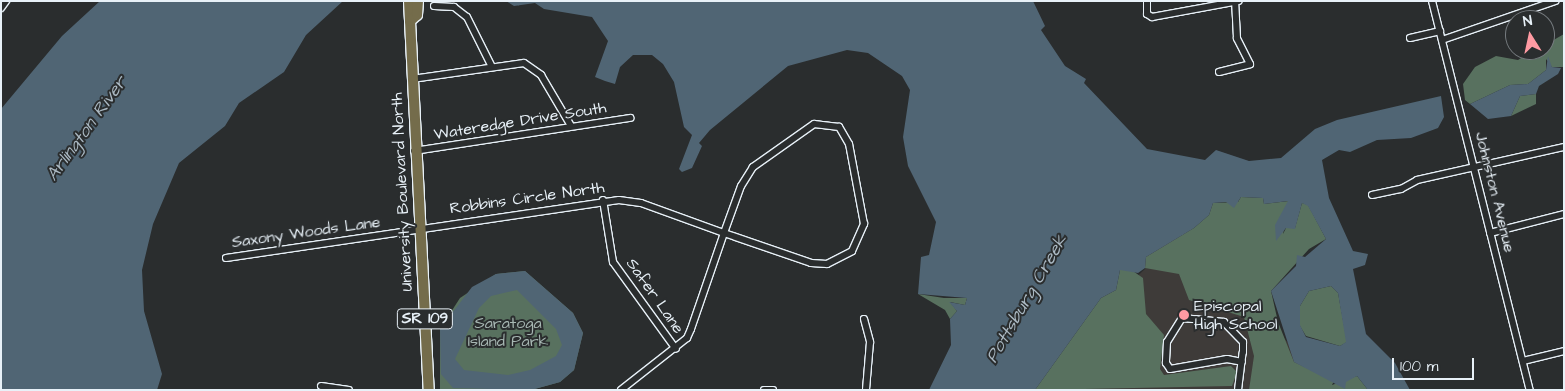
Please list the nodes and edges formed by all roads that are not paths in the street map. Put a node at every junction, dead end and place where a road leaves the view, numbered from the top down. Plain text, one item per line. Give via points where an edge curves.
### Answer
1 (6, 1) edge
2 (409, 1) edge
3 (418, 1) edge
4 (1147, 1) edge
5 (1432, 1) edge
6 (1555, 1) edge
7 (1, 2) edge
8 (1236, 2) edge
9 (434, 6) dead end
10 (1, 8) edge
11 (410, 21) junction
12 (1440, 31) junction
13 (1410, 38) dead end
14 (1442, 40) junction
15 (492, 67) junction
16 (1219, 72) dead end
17 (410, 79) junction
18 (630, 118) dead end
19 (571, 126) junction
20 (1564, 147) edge
21 (414, 151) junction
22 (1475, 169) junction
23 (1372, 195) dead end
24 (603, 200) junction
25 (1564, 214) edge
26 (420, 228) junction
27 (1490, 232) junction
28 (724, 233) junction
29 (226, 258) dead end
30 (864, 319) dead end
31 (676, 349) junction
32 (1564, 351) edge
33 (1523, 361) junction
34 (1242, 362) junction
35 (321, 386) dead end
36 (1528, 389) edge
37 (349, 390) edge
38 (429, 390) edge
39 (621, 390) edge
40 (764, 390) edge
41 (773, 390) edge
42 (866, 390) edge
43 (1238, 390) edge

1 - 7 street
1 - 10 street
2 - 11 main road, University Boulevard North / SR 109
3 - 11 main road, University Boulevard North / SR 109 via 417,15
4 - 8 street via 1147,14 1152,17
5 - 12 street, Johnston Avenue
6 - 14 street
8 - 16 street via 1237,38 1250,64
9 - 15 street via 454,7 467,17
11 - 17 main road, University Boulevard North / SR 109
12 - 13 street
12 - 14 street, Johnston Avenue
14 - 22 street, Johnston Avenue
15 - 17 street
15 - 19 street via 520,63 533,67
17 - 21 main road, University Boulevard North / SR 109
18 - 19 street, Wateredge Drive South
19 - 21 street, Wateredge Drive South
20 - 22 street
21 - 26 main road, University Boulevard North / SR 109
22 - 23 street via 1417,180 1401,189
22 - 27 street, Johnston Avenue
24 - 26 street, Robbins Circle North
24 - 28 street, Robbins Circle North via 642,204
24 - 31 street, Safer Lane via 614,262
25 - 27 street
26 - 29 street, Saxony Woods Lane
26 - 38 main road, University Boulevard North / SR 109
27 - 33 street, Johnston Avenue
28 - 28 street via 753,167 807,127 833,124 847,137 864,215 860,238 846,257 827,264 811,263
28 - 31 street via 691,329
30 - 42 street via 870,342
31 - 39 street
32 - 33 street
33 - 36 street, Johnston Avenue
34 - 34 street via 1243,342 1224,322 1182,318 1167,342 1166,363 1170,369 1227,359
34 - 43 street
35 - 37 street
40 - 41 street

